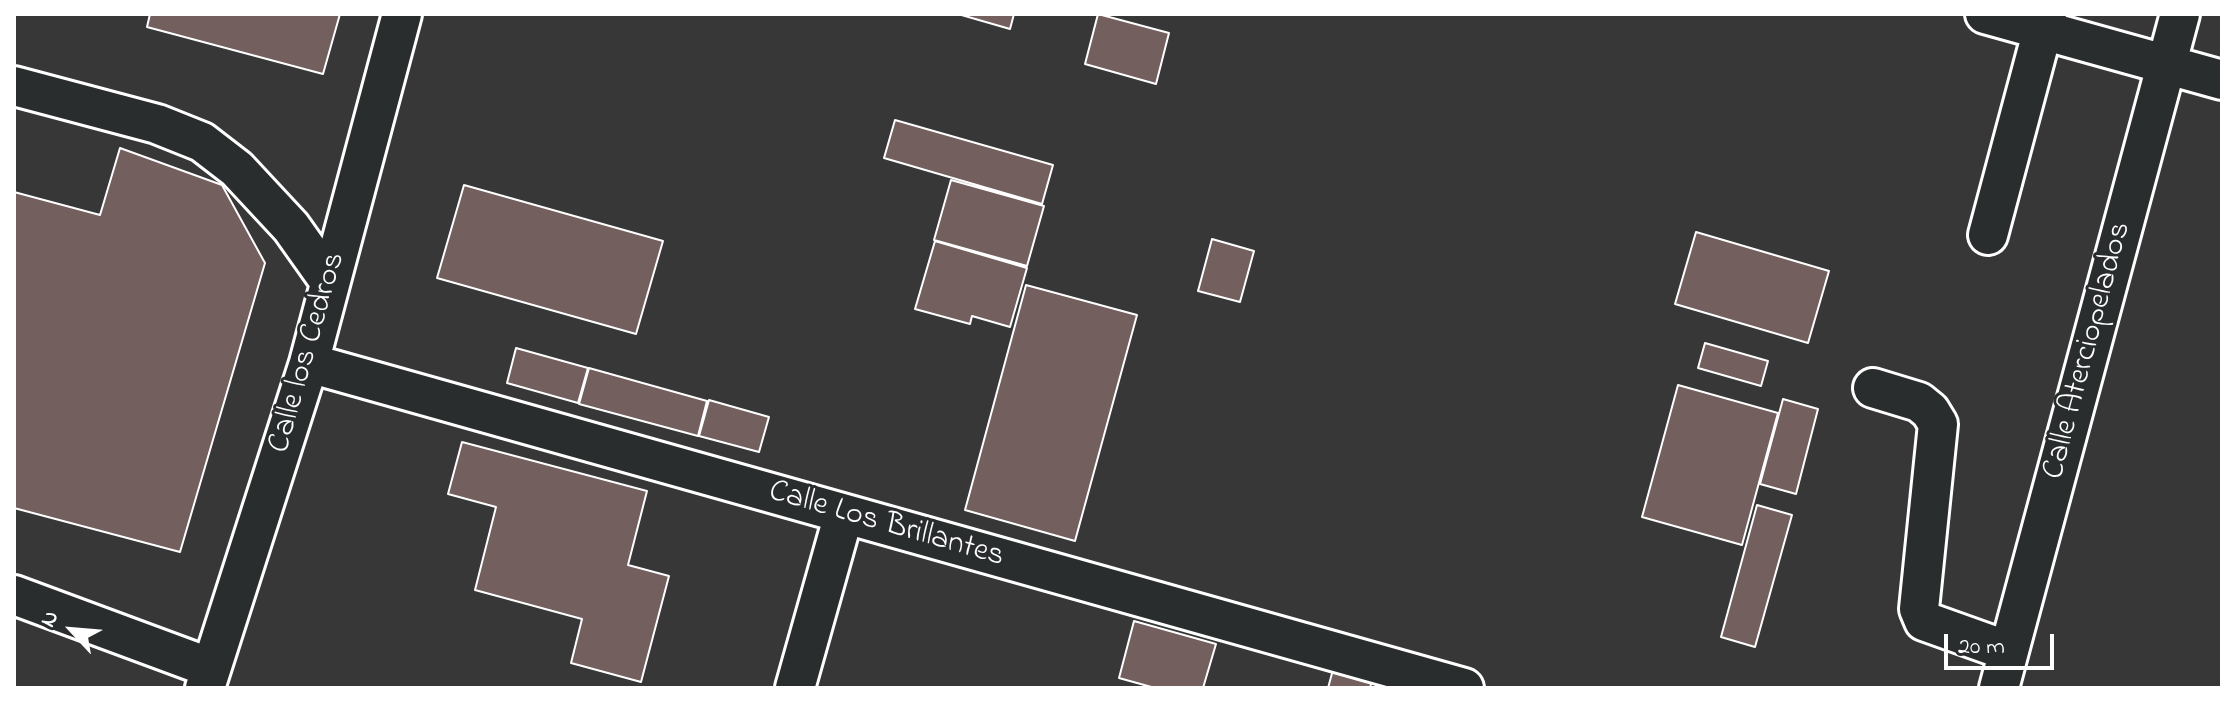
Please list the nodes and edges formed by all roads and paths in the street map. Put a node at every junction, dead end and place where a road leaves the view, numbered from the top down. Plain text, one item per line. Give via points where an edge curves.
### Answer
1 (402, 14) edge
2 (1985, 14) edge
3 (2180, 14) edge
4 (2045, 22) edge
5 (2166, 65) junction
6 (2222, 80) edge
7 (14, 86) edge
8 (1988, 235) dead end
9 (330, 282) junction
10 (309, 363) junction
11 (1873, 388) dead end
12 (844, 514) junction
13 (14, 595) edge
14 (2008, 651) junction
15 (208, 678) edge
16 (1446, 686) edge
17 (795, 688) edge
18 (1999, 688) edge

1 - 9 street, Calle los Cedros
2 - 4 street
3 - 5 street, Calle Aterciopelados
4 - 5 street
4 - 8 street
5 - 6 street
5 - 14 street, Calle Aterciopelados
7 - 9 street via 157,124 202,142 237,169 280,215
9 - 10 street, Calle los Cedros
10 - 12 street, Calle Los Brillantes
10 - 15 street, Calle los Cedros
11 - 14 street via 1919,402 1938,424 1919,609 1924,621
12 - 16 street, Calle Los Brillantes
12 - 17 street
13 - 15 street
14 - 18 street, Calle Aterciopelados

